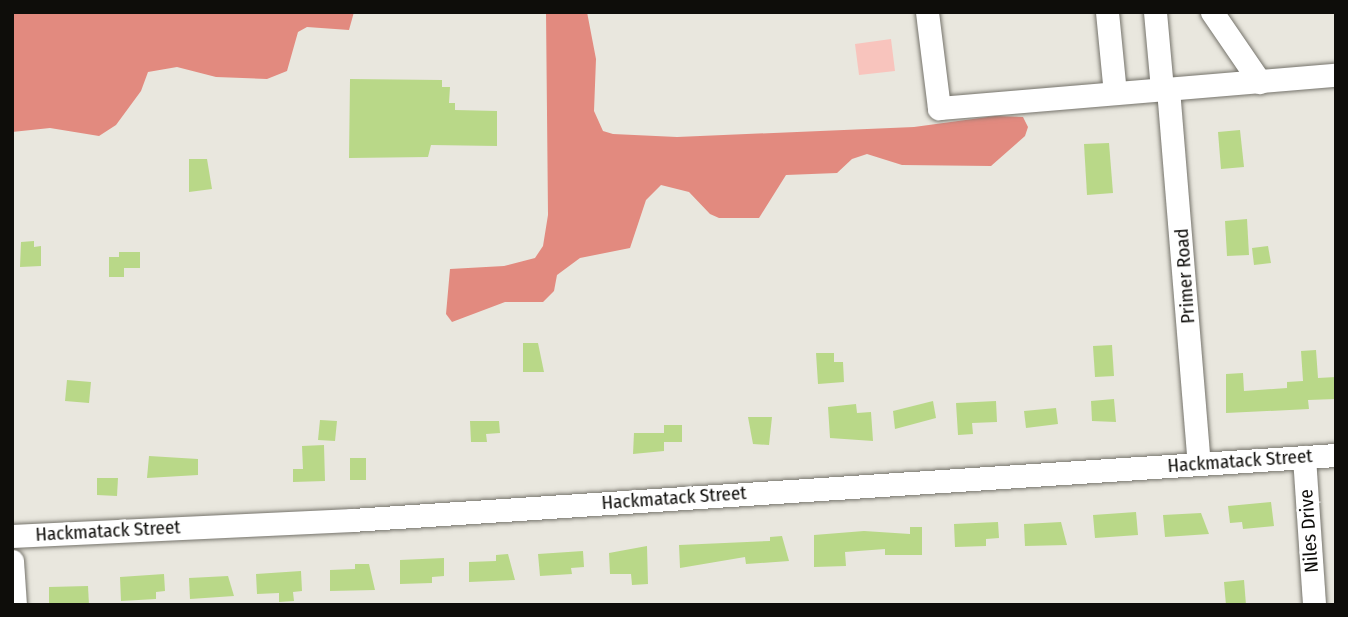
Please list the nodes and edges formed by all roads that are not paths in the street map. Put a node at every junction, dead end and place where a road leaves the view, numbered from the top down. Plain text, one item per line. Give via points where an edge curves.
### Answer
1 (927, 12) edge
2 (1107, 12) edge
3 (1155, 12) edge
4 (1212, 12) edge
5 (1336, 75) edge
6 (1260, 82) junction
7 (1165, 89) junction
8 (1115, 93) junction
9 (1336, 455) edge
10 (1304, 457) junction
11 (1199, 463) junction
12 (12, 536) edge
13 (12, 561) edge
14 (15, 605) edge
15 (1314, 605) edge

1 - 8 street via 939,108
2 - 8 street
3 - 7 street, Primer Road
4 - 6 street
5 - 6 street
6 - 7 street
7 - 8 street
7 - 11 street, Primer Road
9 - 10 street, Hackmatack Street
10 - 11 street, Hackmatack Street
10 - 15 street, Niles Drive
11 - 12 street, Hackmatack Street via 352,520
13 - 14 street

